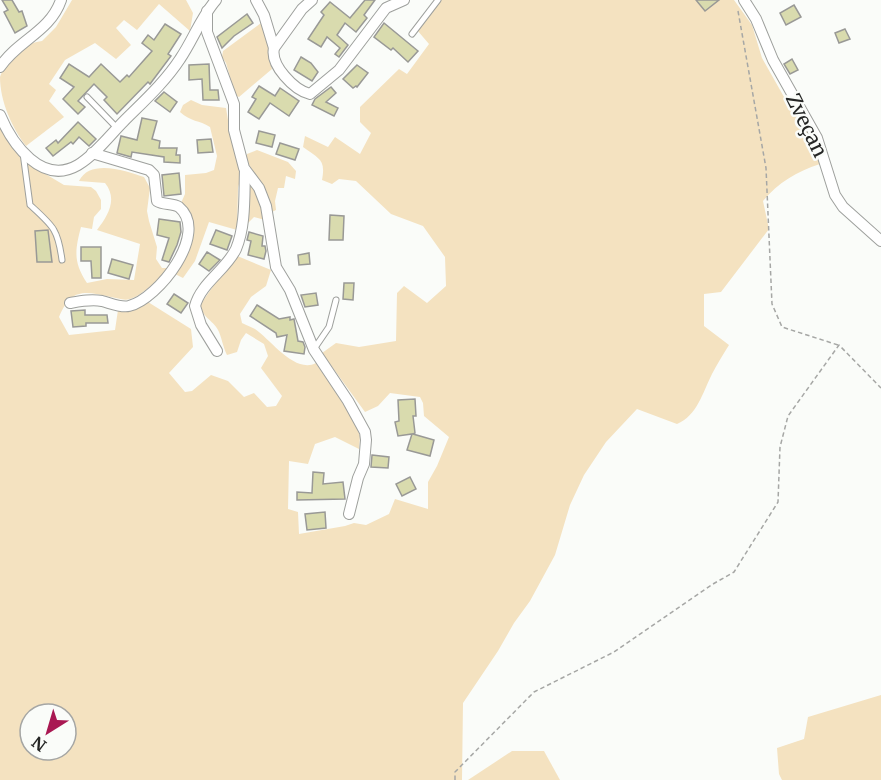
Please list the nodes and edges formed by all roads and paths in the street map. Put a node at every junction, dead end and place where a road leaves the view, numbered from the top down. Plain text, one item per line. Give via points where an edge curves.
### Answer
1 (61, 0) edge
2 (216, 0) edge
3 (256, 0) edge
4 (312, 0) edge
5 (404, 0) edge
6 (438, 0) edge
7 (744, 0) edge
8 (207, 11) junction
9 (738, 11) dead end
10 (412, 34) dead end
11 (274, 48) junction
12 (0, 67) edge
13 (87, 97) dead end
14 (0, 115) edge
15 (117, 128) junction
16 (23, 151) junction
17 (92, 153) junction
18 (245, 170) junction
19 (881, 241) edge
20 (62, 260) dead end
21 (336, 300) dead end
22 (70, 303) dead end
23 (839, 345) junction
24 (314, 350) junction
25 (217, 351) dead end
26 (881, 388) edge
27 (349, 513) dead end
28 (456, 780) edge

1 - 12 street via 48,24 13,49
2 - 8 street
3 - 11 street
4 - 11 street
5 - 11 street via 386,8 339,70 310,93 300,90 283,73 273,58
6 - 10 lane
7 - 19 street, Zveçan via 817,138 835,195
8 - 15 street via 180,60
8 - 18 street via 207,32 234,104 234,130
9 - 23 path via 766,168 772,304 782,327
13 - 15 lane
14 - 16 street
15 - 17 street
16 - 17 street via 40,166 58,171 79,165
16 - 20 lane via 30,205 59,237
17 - 22 street via 149,170 154,175 157,201 182,211 187,241 179,262 167,277 129,306 86,300
18 - 24 street via 259,188 266,206 276,267 290,290
18 - 25 street via 243,211 235,250 200,293 195,306
21 - 24 lane via 329,327
23 - 26 path
23 - 28 path via 788,416 780,447 778,502 734,572 614,652 534,692 455,772
24 - 27 street via 365,432 364,464

